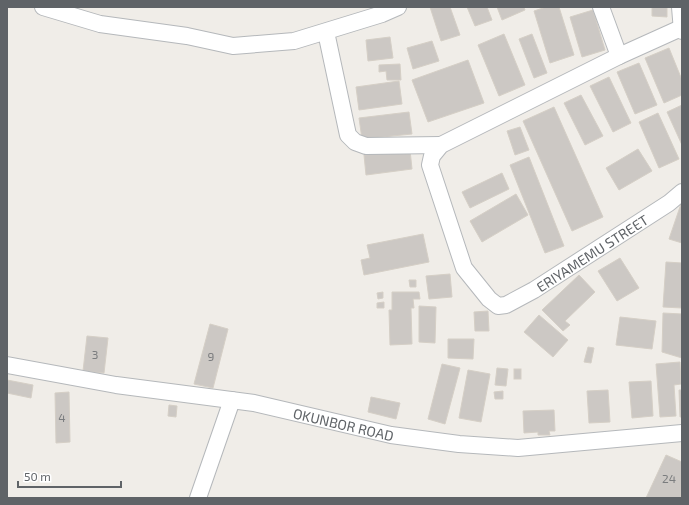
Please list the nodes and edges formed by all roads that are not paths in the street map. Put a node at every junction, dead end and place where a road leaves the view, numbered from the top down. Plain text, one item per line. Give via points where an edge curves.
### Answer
1 (43, 7) edge
2 (398, 7) edge
3 (601, 7) edge
4 (680, 7) edge
5 (682, 30) edge
6 (326, 32) junction
7 (619, 56) junction
8 (441, 145) junction
9 (682, 192) edge
10 (7, 365) edge
11 (232, 400) junction
12 (682, 433) edge
13 (198, 498) edge

1 - 6 street via 100,24 188,36 233,46 294,41
2 - 6 street
3 - 7 street
4 - 5 street
5 - 7 street
6 - 8 street via 348,135 366,146
7 - 8 street
8 - 9 street, ERIYAMEMU STREET via 432,156 430,165 464,268 489,299 498,306 506,305 534,290
10 - 11 street, OKUNBOR ROAD via 116,385
11 - 12 street, OKUNBOR ROAD via 391,435 459,444 518,448
11 - 13 street

